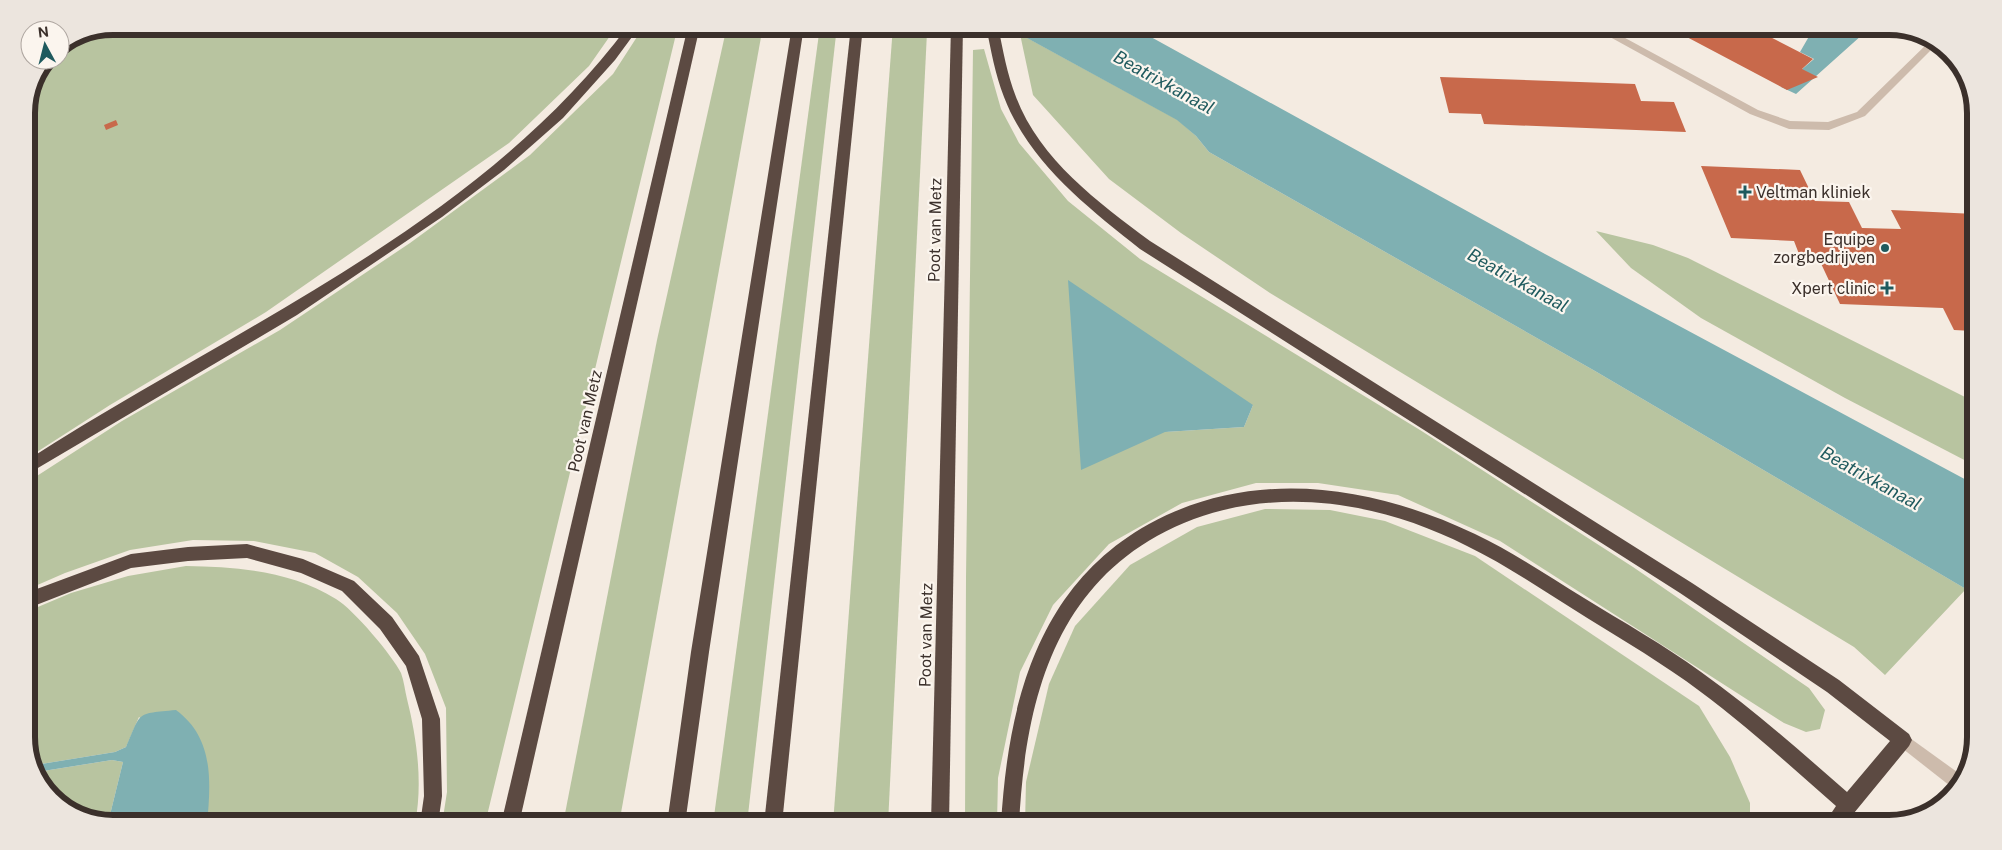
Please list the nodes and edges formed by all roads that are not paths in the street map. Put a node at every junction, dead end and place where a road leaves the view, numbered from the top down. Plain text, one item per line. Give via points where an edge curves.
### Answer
1 (627, 35) edge
2 (692, 35) edge
3 (797, 35) edge
4 (856, 35) edge
5 (957, 35) edge
6 (993, 35) edge
7 (1613, 35) edge
8 (1930, 46) edge
9 (35, 463) edge
10 (35, 598) edge
11 (1903, 740) junction
12 (1954, 779) edge
13 (1848, 805) junction
14 (430, 815) edge
15 (512, 815) edge
16 (677, 815) edge
17 (774, 815) edge
18 (940, 815) edge
19 (1010, 815) edge
20 (1840, 815) edge

1 - 9 highway via 578,95 470,192 276,320 118,410
2 - 15 highway, Poot van Metz
3 - 16 highway
4 - 17 highway
5 - 18 highway, Poot van Metz
6 - 11 highway via 1008,96 1019,119 1057,171 1088,201 1145,245 1702,599 1833,686
7 - 8 street via 1754,112 1789,125 1829,126 1861,114
10 - 14 highway via 131,561 247,551 303,566 348,586 386,623 413,662 431,720 433,796
11 - 12 street
11 - 13 highway
13 - 19 highway via 1708,687 1468,538 1380,504 1325,494 1264,494 1206,506 1157,526 1112,555 1082,589 1052,634 1033,684
13 - 20 highway

